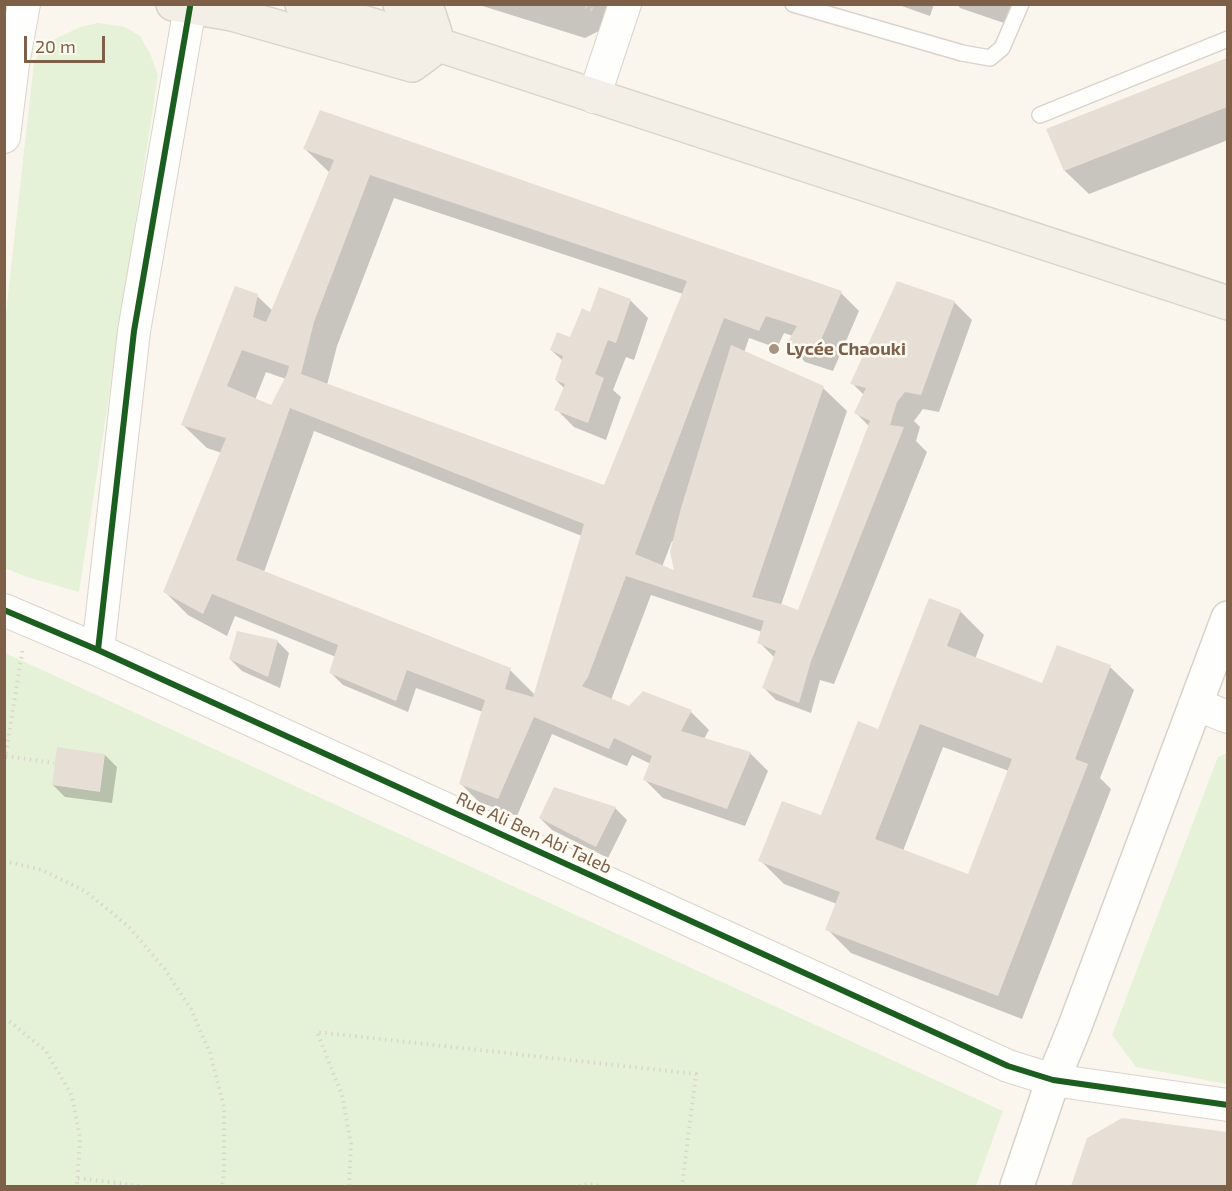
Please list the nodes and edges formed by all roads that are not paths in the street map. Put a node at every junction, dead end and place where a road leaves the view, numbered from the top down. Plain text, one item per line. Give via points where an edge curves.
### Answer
1 (24, 4) edge
2 (302, 4) edge
3 (400, 4) edge
4 (625, 4) edge
5 (793, 4) edge
6 (1021, 4) edge
7 (182, 6) edge
8 (1227, 39) edge
9 (440, 45) junction
10 (594, 97) junction
11 (1040, 115) dead end
12 (4, 137) edge
13 (1227, 303) edge
14 (17, 616) edge
15 (1227, 618) edge
16 (98, 650) junction
17 (1194, 704) junction
18 (1227, 717) edge
19 (1053, 1080) junction
20 (1227, 1105) edge
21 (1017, 1186) edge

1 - 12 street
2 - 9 main road
3 - 9 main road via 429,14
4 - 10 street
5 - 6 lane via 990,58 1002,48
7 - 9 main road via 264,22 412,65
7 - 16 street via 134,331
8 - 11 lane
9 - 10 main road
10 - 13 main road
14 - 16 street, Rue Ali Ben Abi Taleb
15 - 17 main road
16 - 19 street, Rue Ali Ben Abi Taleb via 1008,1066
17 - 18 street
17 - 19 main road
19 - 20 street, Rue Ali Ben Abi Taleb
19 - 21 main road

